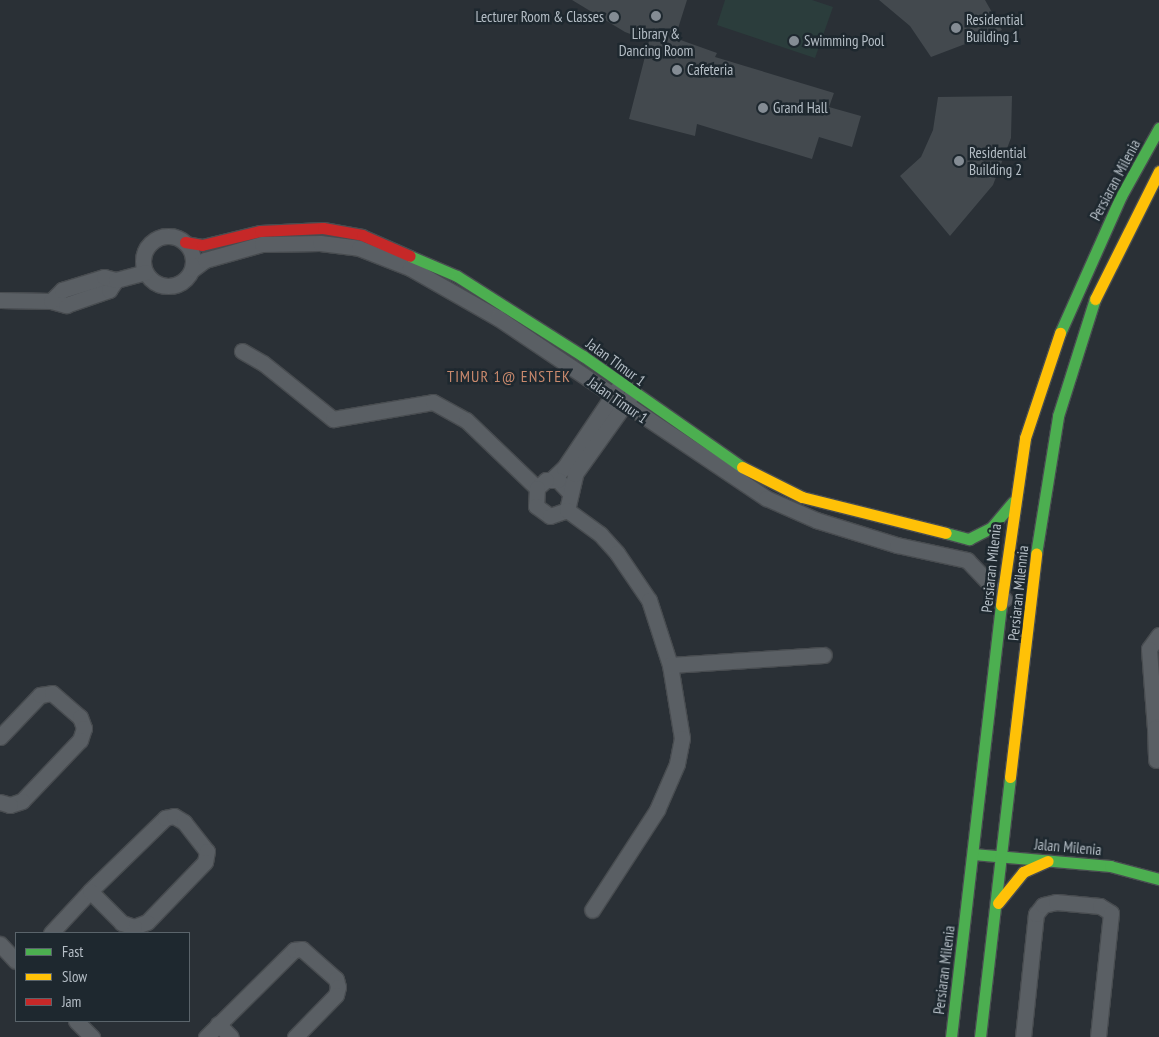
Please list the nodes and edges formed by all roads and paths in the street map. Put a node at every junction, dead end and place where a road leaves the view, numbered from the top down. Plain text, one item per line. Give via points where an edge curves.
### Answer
1 (1159, 128) edge
2 (1159, 171) edge
3 (185, 242) junction
4 (193, 269) junction
5 (145, 272) junction
6 (0, 300) edge
7 (242, 351) dead end
8 (616, 390) junction
9 (629, 399) junction
10 (552, 479) junction
11 (537, 488) junction
12 (570, 492) junction
13 (1013, 502) junction
14 (567, 510) junction
15 (1004, 599) junction
16 (1159, 635) edge
17 (824, 655) dead end
18 (670, 665) junction
19 (1157, 727) edge
20 (0, 737) edge
21 (1156, 760) dead end
22 (0, 802) edge
23 (1008, 813) junction
24 (973, 854) junction
25 (1003, 857) junction
26 (1048, 860) junction
27 (1159, 879) edge
28 (90, 890) junction
29 (997, 904) junction
30 (592, 910) dead end
31 (52, 932) edge
32 (0, 944) edge
33 (15, 960) edge
34 (77, 1022) edge
35 (218, 1024) junction
36 (92, 1037) edge
37 (206, 1037) edge
38 (231, 1037) edge
39 (295, 1037) edge
40 (951, 1037) edge
41 (980, 1037) edge
42 (1023, 1037) edge
43 (1098, 1037) edge

1 - 13 main road, Persiaran Milenia via 1121,196 1068,308 1025,438
2 - 23 main road, Persiaran Milennia via 1096,296 1058,416 1045,482
3 - 4 street via 193,253
3 - 5 street via 167,236 149,244 144,253
3 - 8 main road, Jalan TImur 1 via 202,245 260,231 314,229 362,235 457,276
4 - 5 street via 174,286 158,284
4 - 8 street, Jalan Timur 1 via 205,260 262,244 320,242 359,248 410,268
5 - 6 street via 116,280 104,277 62,290 51,300
7 - 11 street via 263,363 333,419 433,402 466,420
8 - 9 street, Jalan Timur 1
8 - 10 street via 564,468
9 - 12 street via 575,474
9 - 13 main road, Jalan TImur 1 via 731,462 802,497 969,539 991,528
9 - 15 street, Jalan Timur 1 via 766,498 816,520 897,545 967,560
10 - 11 street
10 - 12 street via 564,483
11 - 14 street via 534,500 539,511 550,516
12 - 14 street
13 - 15 main road, Persiaran Milenia
14 - 18 street via 600,534 634,575 649,600
15 - 24 main road, Persiaran Milenia
16 - 19 street via 1149,650
17 - 18 street
18 - 30 street via 682,738 678,764 658,810
19 - 21 street
20 - 22 street via 40,695 52,693 80,717 84,728 80,740 22,801 10,805
23 - 25 main road, Persiaran Milennia
23 - 26 main road via 1020,841
24 - 25 main road, Jalan Milenia
24 - 40 main road, Persiaran Milenia
25 - 26 main road, Jalan Milenia
25 - 29 main road, Persiaran Milennia
26 - 27 main road, Jalan Milenia via 1110,866
26 - 29 main road via 1023,872
28 - 28 street via 165,818 174,816 184,822 207,851 205,862 147,922 134,927 122,923
28 - 31 street
29 - 41 main road, Persiaran Milennia
32 - 33 street
34 - 36 street
35 - 37 street
35 - 38 street
35 - 39 street via 294,950 302,949 336,980 338,987 336,995
42 - 43 street via 1036,914 1043,904 1056,902 1100,906 1111,913

